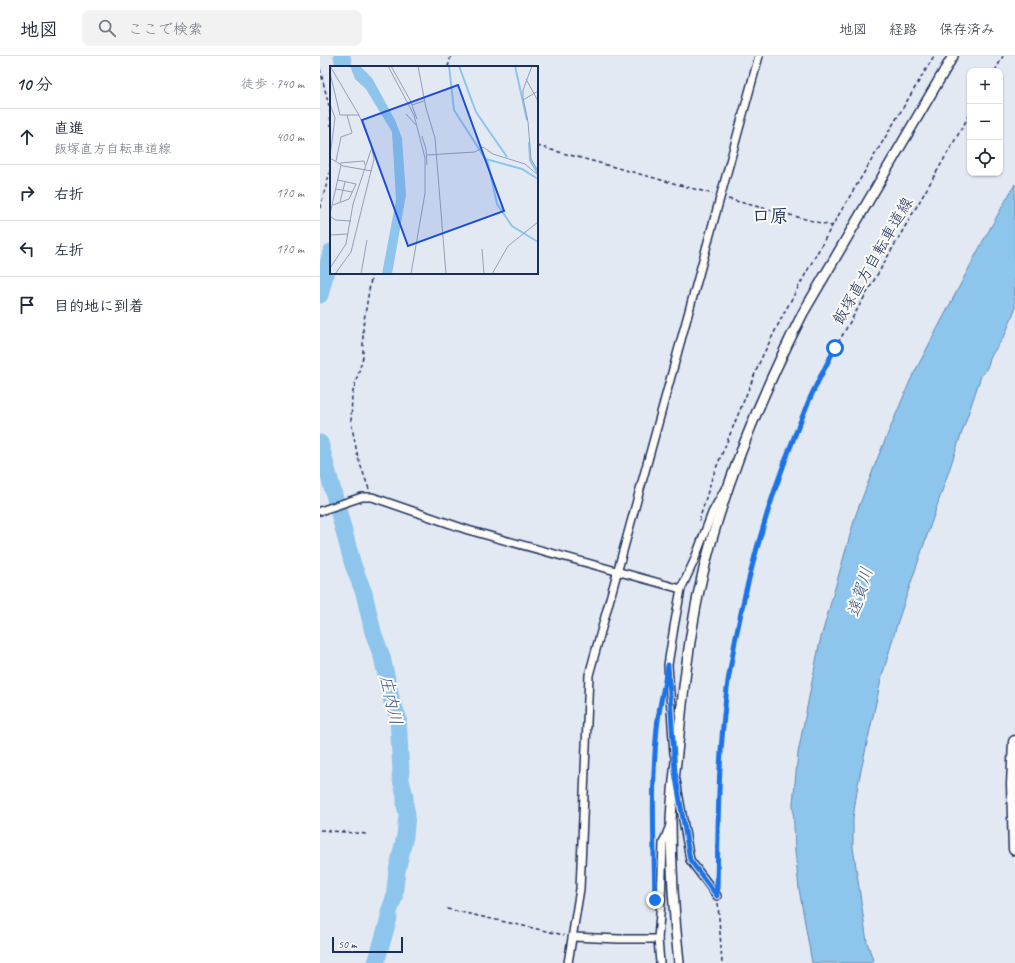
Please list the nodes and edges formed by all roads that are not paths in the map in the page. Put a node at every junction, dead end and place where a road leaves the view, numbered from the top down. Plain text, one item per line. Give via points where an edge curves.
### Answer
1 (759, 56) edge
2 (953, 56) edge
3 (730, 482) junction
4 (320, 511) edge
5 (617, 571) junction
6 (681, 589) junction
7 (1015, 742) edge
8 (675, 772) junction
9 (1014, 781) edge
10 (671, 821) junction
11 (1015, 849) edge
12 (717, 896) road end
13 (573, 937) junction
14 (658, 939) junction
15 (568, 963) edge
16 (660, 963) edge
17 (679, 963) edge

1 - 5 street
2 - 3 street via 803,313 766,388
3 - 6 street via 712,513
3 - 8 street via 702,577 693,621 684,678
4 - 5 street via 372,497 468,530
5 - 6 street
5 - 13 street via 589,675 580,889
6 - 8 street via 668,665
7 - 9 highway
8 - 10 street
8 - 12 street via 690,860
9 - 11 highway
10 - 14 street via 663,843
10 - 17 street
13 - 14 street
13 - 15 street
14 - 16 street

